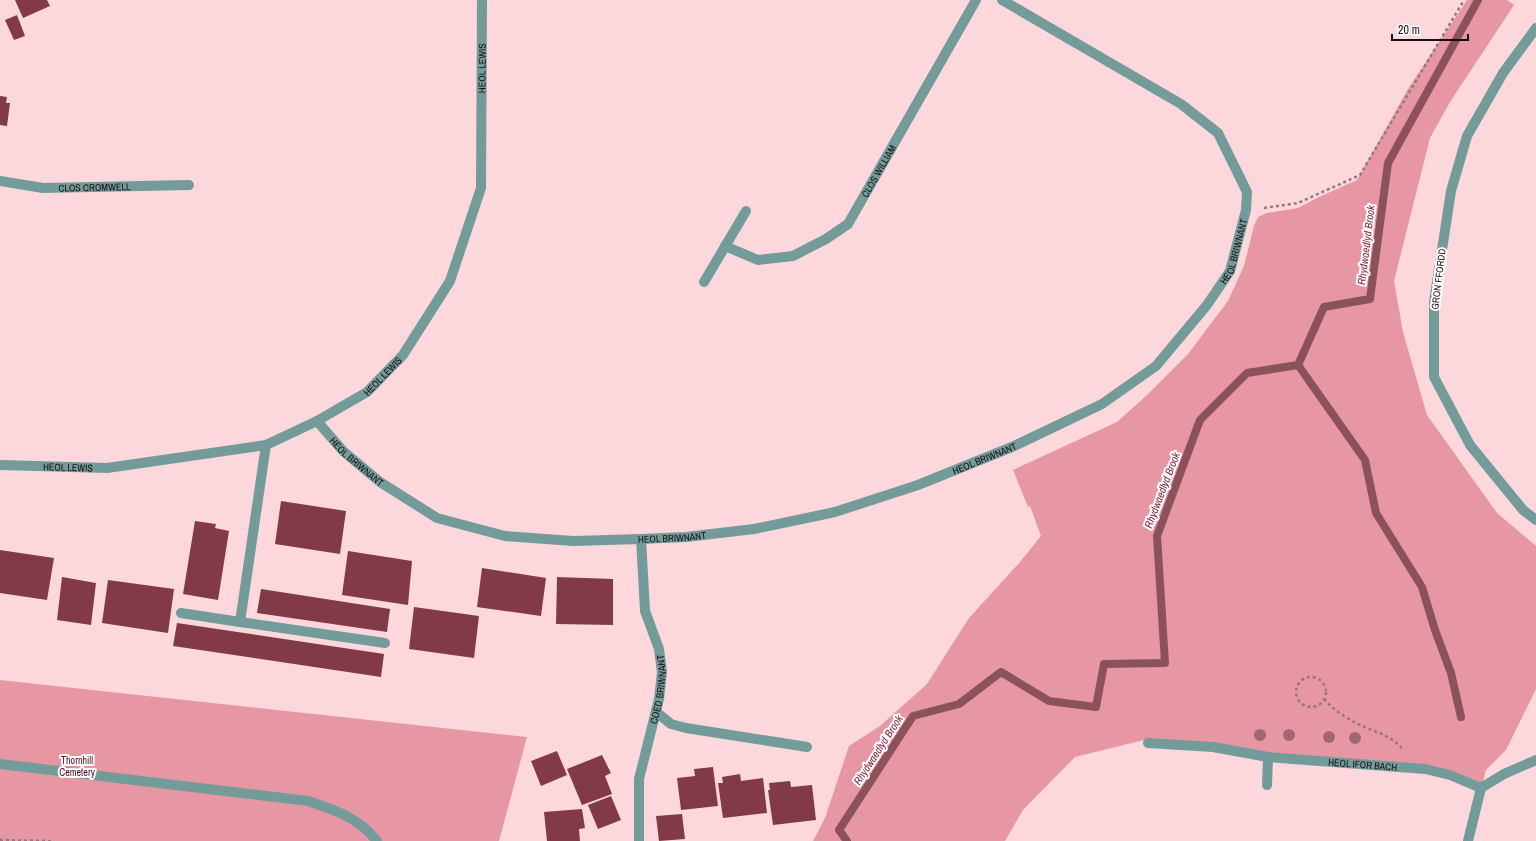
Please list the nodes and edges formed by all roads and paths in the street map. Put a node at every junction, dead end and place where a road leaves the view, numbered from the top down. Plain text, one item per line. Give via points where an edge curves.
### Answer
1 (482, 0) edge
2 (976, 0) edge
3 (1002, 0) edge
4 (1464, 0) edge
5 (1536, 28) edge
6 (0, 181) edge
7 (189, 186) dead end
8 (1246, 210) junction
9 (746, 211) dead end
10 (725, 246) junction
11 (704, 282) dead end
12 (317, 421) junction
13 (266, 445) junction
14 (0, 465) edge
15 (1536, 520) edge
16 (641, 539) junction
17 (180, 613) dead end
18 (240, 622) junction
19 (385, 643) dead end
20 (1324, 699) junction
21 (656, 712) junction
22 (1148, 743) dead end
23 (807, 747) dead end
24 (1268, 757) junction
25 (1536, 760) edge
26 (0, 764) edge
27 (1407, 768) junction
28 (1267, 785) dead end
29 (1481, 788) junction
30 (0, 840) edge
31 (54, 841) edge
32 (377, 841) edge
33 (639, 841) edge
34 (1468, 841) edge

1 - 12 street, HEOL LEWIS via 481,188 450,281 403,355 368,392
2 - 10 street, CLOS WILLIAM via 848,224 793,256 758,260
3 - 8 street, HEOL BRIWNANT via 1181,104 1218,133 1247,192
4 - 8 path via 1360,175 1298,203
5 - 15 street, GRON FFORDD via 1503,73 1467,136 1451,191 1434,302 1434,377 1470,445 1523,510
6 - 7 street, CLOS CROMWELL via 43,188
8 - 16 street, HEOL BRIWNANT via 1230,271 1207,305 1156,366 1102,404 1012,447 925,482 835,512 754,529
9 - 10 street
10 - 11 street
12 - 13 street, HEOL LEWIS
12 - 16 street, HEOL BRIWNANT via 343,451 380,482 437,518 505,536 573,540
13 - 14 street, HEOL LEWIS via 107,468
13 - 18 street
16 - 21 street, COED BRIWNANT via 645,611 659,649 662,672
17 - 18 street
18 - 19 street
20 - 20 path via 1326,689 1321,681 1308,677 1299,682 1296,696 1302,704 1312,707
20 - 27 path via 1331,707 1356,723 1396,741 1403,749
21 - 23 street via 671,724 686,728
21 - 33 street, COED BRIWNANT via 639,779
22 - 24 street, HEOL IFOR BACH via 1213,747
24 - 27 street, HEOL IFOR BACH
24 - 28 street
25 - 29 street via 1504,774
26 - 32 street via 308,800 341,812 368,830
27 - 29 street, HEOL IFOR BACH via 1450,775
29 - 34 street
30 - 31 path

